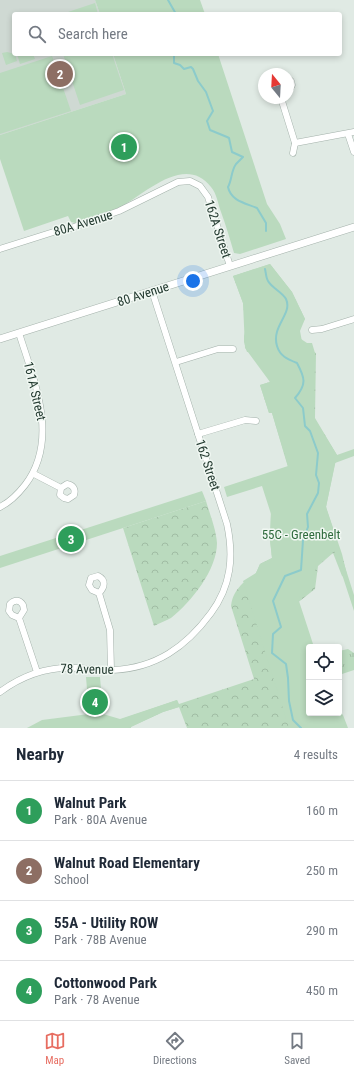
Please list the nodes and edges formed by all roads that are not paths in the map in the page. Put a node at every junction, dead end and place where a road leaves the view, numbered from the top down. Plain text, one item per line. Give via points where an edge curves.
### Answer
1 (283, 104) edge
2 (351, 133) edge
3 (295, 143) junction
4 (354, 152) edge
5 (293, 153) dead end
6 (162, 189) joint
7 (354, 227) edge
8 (0, 249) edge
9 (230, 266) junction
10 (152, 291) junction
11 (354, 319) edge
12 (312, 330) dead end
13 (19, 333) junction
14 (0, 339) edge
15 (233, 350) dead end
16 (176, 362) junction
17 (256, 421) dead end
18 (198, 434) junction
19 (34, 474) junction
20 (61, 488) dead end
21 (0, 507) edge
22 (99, 593) dead end
23 (19, 618) dead end
24 (193, 634) joint
25 (111, 670) junction
26 (37, 672) junction
27 (0, 692) edge

1 - 3 street
2 - 3 street
2 - 4 street
3 - 5 street
6 - 8 street, 80A Avenue via 119,211
6 - 9 street, 162A Street via 184,181 196,183 203,189 208,197
7 - 9 street, 80 Avenue
9 - 10 street, 80 Avenue
10 - 13 street, 80 Avenue
10 - 16 street, 162 Street
11 - 12 street
13 - 14 street, 80 Avenue
13 - 19 street, 161A Street via 38,393 42,415 42,443
15 - 16 street via 218,349
16 - 18 street, 162 Street
17 - 18 street via 245,420
18 - 24 street, 162 Street via 228,524 230,558 228,581 223,593 217,605
19 - 20 street
19 - 21 street via 16,496
22 - 25 street via 110,630
23 - 26 street
24 - 25 street, 78 Avenue via 184,644 161,658 138,666
25 - 26 street, 78 Avenue via 71,667
26 - 27 street, 78 Avenue

